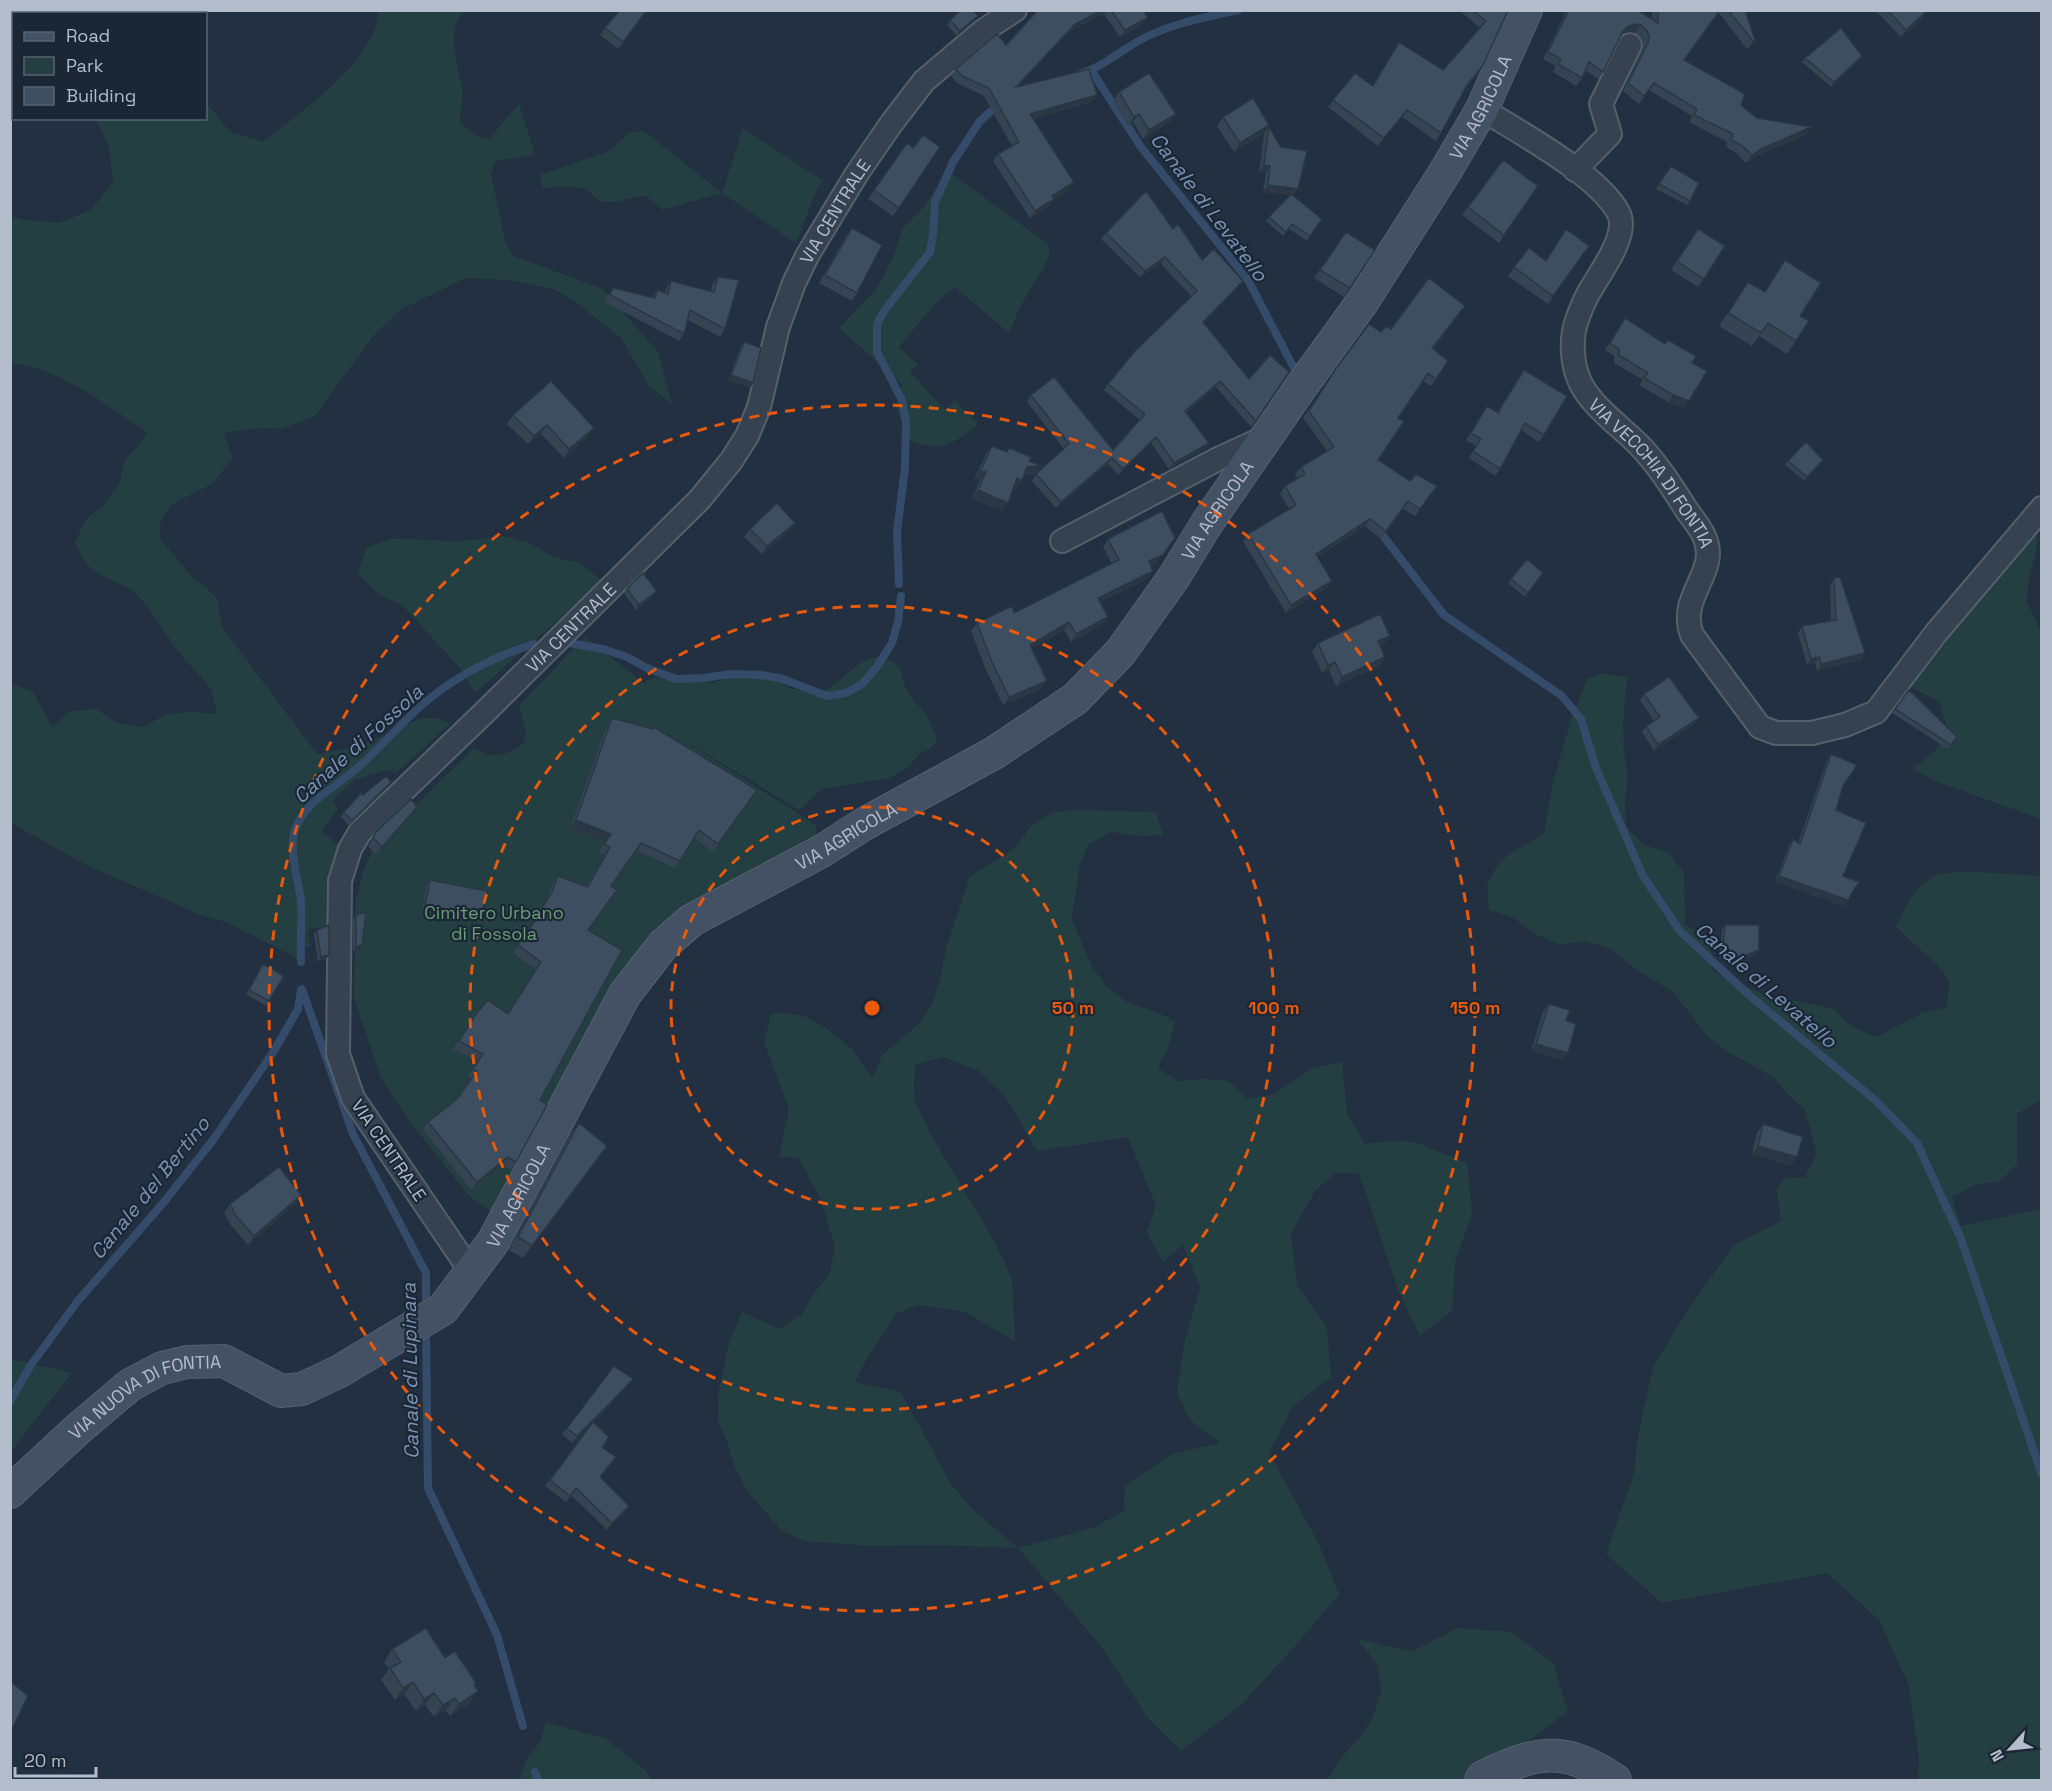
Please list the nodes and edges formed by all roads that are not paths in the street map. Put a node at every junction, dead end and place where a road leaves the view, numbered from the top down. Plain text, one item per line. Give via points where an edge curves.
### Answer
1 (1015, 10) edge
2 (1526, 10) edge
3 (1630, 45) dead end
4 (1482, 109) junction
5 (1575, 170) junction
6 (1268, 437) junction
7 (2042, 508) edge
8 (1062, 541) dead end
9 (472, 1273) junction
10 (10, 1492) edge
11 (1481, 1780) edge
12 (1615, 1780) edge

1 - 9 street, VIA CENTRALE via 931,75 891,124 825,225 794,283 778,327 759,407 747,436 730,461 700,498 360,832 350,849 340,881 338,1054 354,1098
2 - 4 street, VIA AGRICOLA
3 - 5 street via 1600,104 1610,134
4 - 5 street, VIA VECCHIA DI FONTIA
4 - 6 street, VIA AGRICOLA via 1363,301
5 - 7 street, VIA VECCHIA DI FONTIA via 1601,190 1620,214 1615,248 1586,297 1575,326 1577,377 1588,397 1641,446 1704,536 1708,563 1689,604 1689,627 1760,727 1776,733 1812,733 1876,712 1936,633
6 - 8 street, VIA AGRICOLA
6 - 9 street, VIA AGRICOLA via 1120,653 1075,699 994,753 692,920 663,945 625,994 493,1242
9 - 10 street, VIA NUOVA DI FONTIA via 443,1309 340,1371 302,1389 281,1391 224,1361 187,1362 162,1368 130,1385
11 - 12 street via 1514,1762 1561,1755 1593,1765

